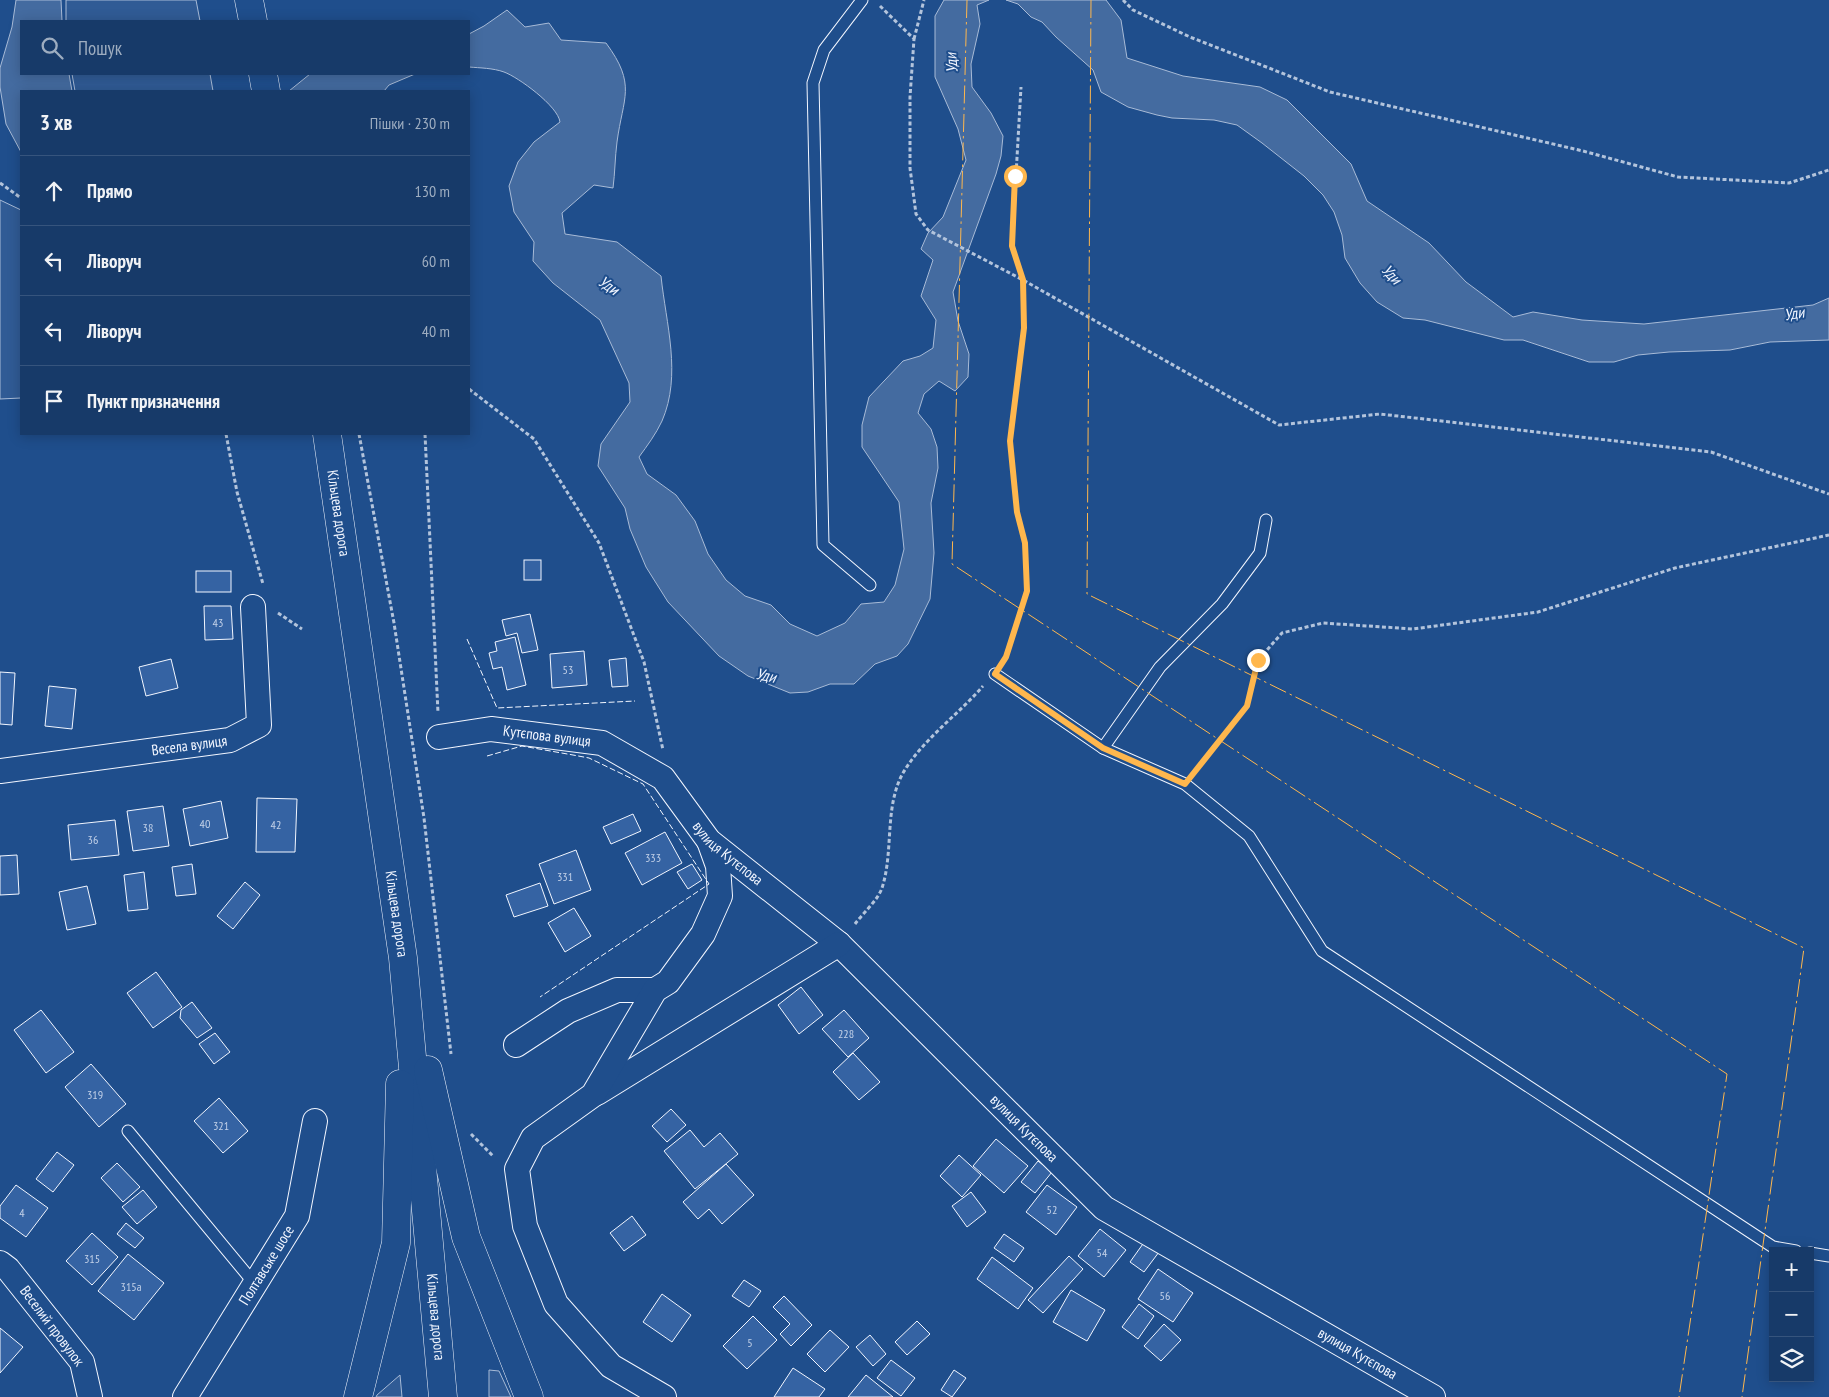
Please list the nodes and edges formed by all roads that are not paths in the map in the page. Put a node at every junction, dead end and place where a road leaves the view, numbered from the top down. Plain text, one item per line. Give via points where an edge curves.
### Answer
1 (249, 0) edge
2 (862, 0) edge
3 (253, 20) edge
4 (263, 75) edge
5 (266, 90) edge
6 (327, 435) edge
7 (1266, 520) dead end
8 (870, 585) dead end
9 (259, 598) road end
10 (995, 674) road end
11 (439, 738) road end
12 (1103, 748) junction
13 (0, 772) edge
14 (671, 789) joint
15 (709, 841) junction
16 (839, 944) junction
17 (403, 958) junction
18 (655, 990) junction
19 (516, 1045) dead end
20 (593, 1095) junction
21 (315, 1122) dead end
22 (128, 1131) dead end
23 (1773, 1247) edge
24 (1814, 1254) edge
25 (1829, 1256) edge
26 (0, 1263) edge
27 (254, 1282) junction
28 (90, 1397) edge
29 (185, 1397) edge
30 (358, 1397) edge
31 (443, 1397) edge
32 (529, 1397) edge
33 (664, 1397) edge
34 (1432, 1397) edge

1 - 3 highway
2 - 8 lane via 824,50 813,83 823,546
4 - 5 highway
6 - 17 highway, Кільцева дорога
7 - 12 lane via 1260,553 1222,604 1160,667
9 - 13 street, Весела вулиця via 259,725 230,740
10 - 12 lane
11 - 14 street, Кутєпова вулиця via 491,729 602,743 663,778
12 - 23 lane via 1185,784 1249,836 1322,951
14 - 15 street, вулиця Кутєпова
15 - 16 street, вулиця Кутєпова
15 - 18 street via 718,866 720,896 703,934 668,982
16 - 20 street
16 - 34 street, вулиця Кутєпова via 1104,1208
17 - 30 highway via 396,1243
17 - 31 highway, Кільцева дорога
17 - 32 highway via 466,1237
18 - 19 street via 617,990 568,1011
18 - 20 street
20 - 33 street via 533,1138 517,1169 525,1226 556,1304 610,1366
21 - 27 street, Полтавське шосе via 297,1216
22 - 27 lane
24 - 25 lane
26 - 28 street, Веселий провулок via 82,1362
27 - 29 street, Полтавське шосе

